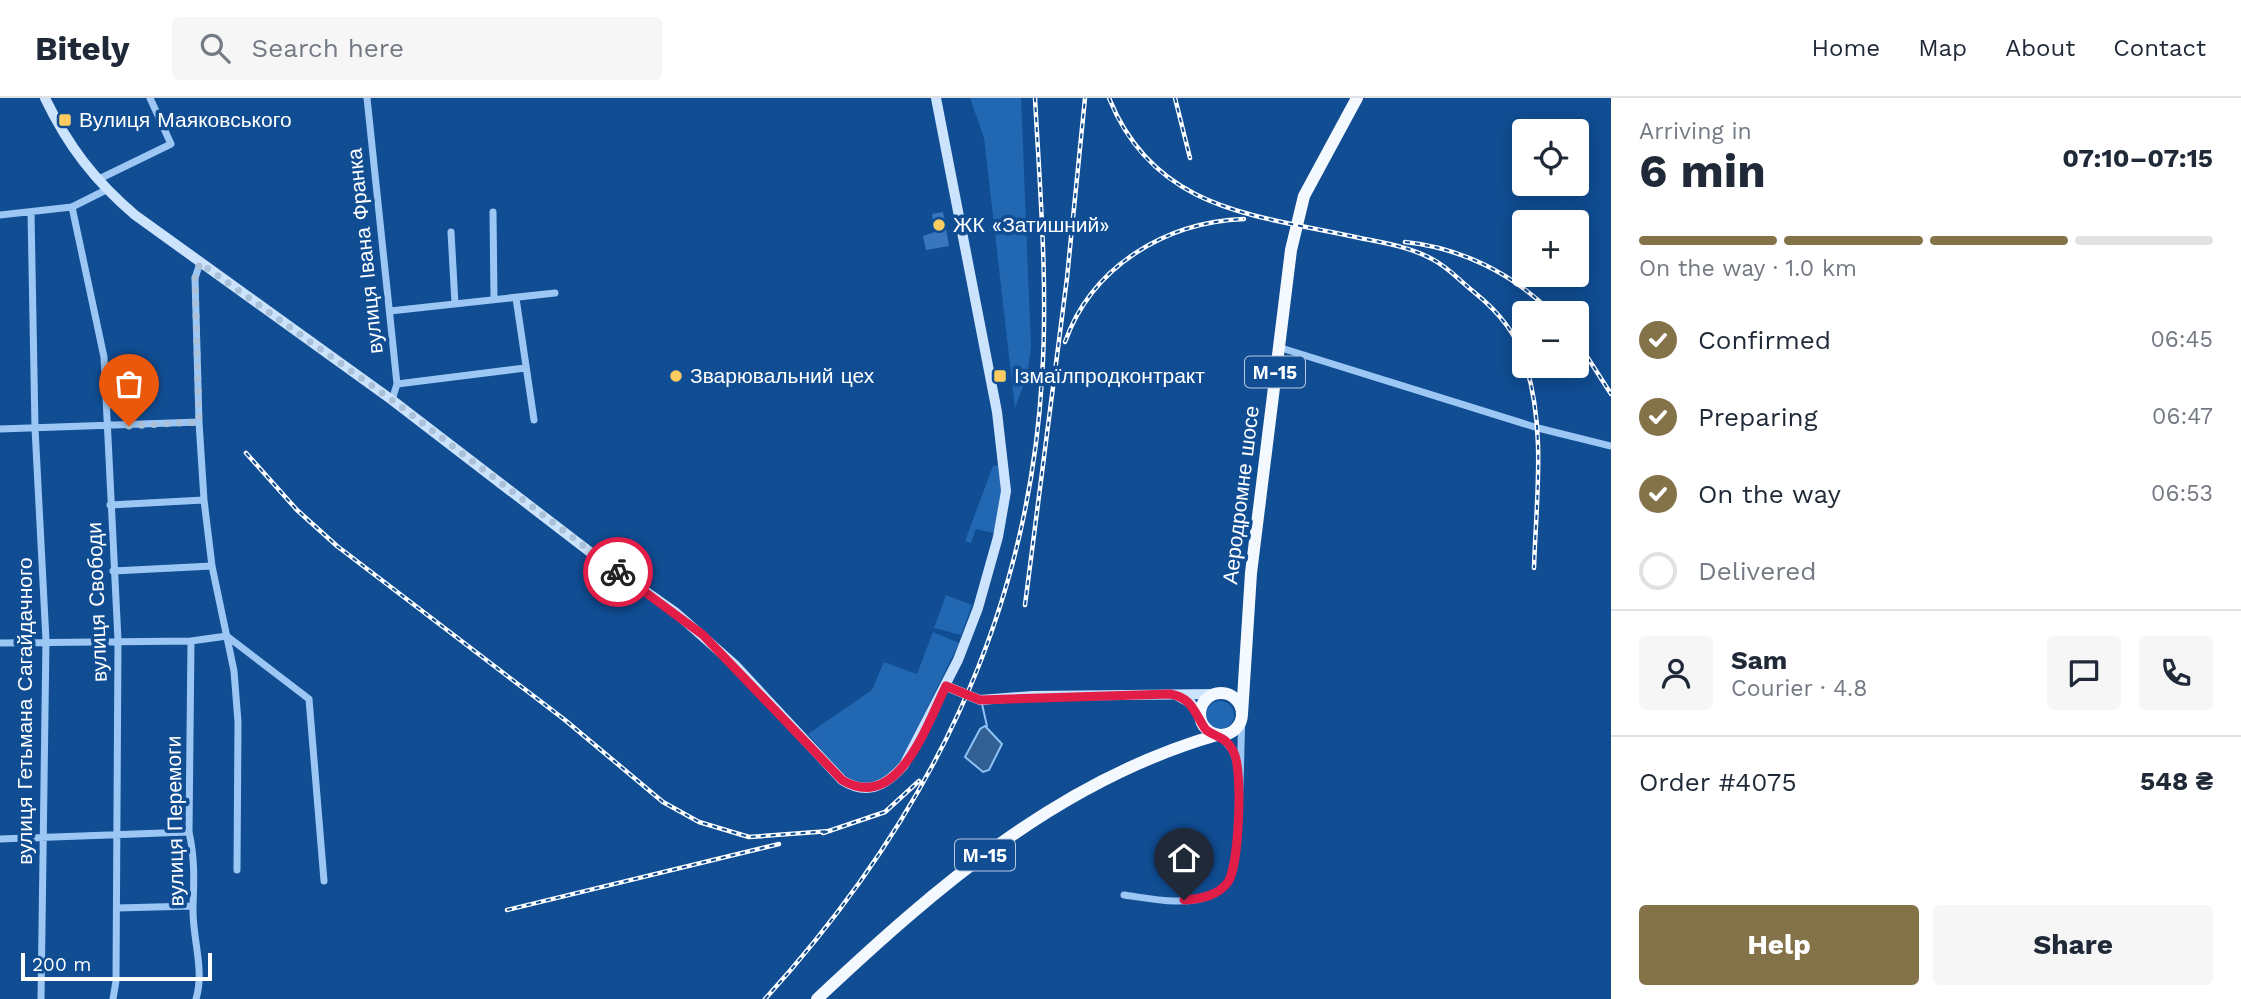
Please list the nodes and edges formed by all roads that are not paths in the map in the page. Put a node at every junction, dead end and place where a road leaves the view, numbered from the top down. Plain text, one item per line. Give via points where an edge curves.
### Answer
1 (45, 98) edge
2 (150, 98) edge
3 (367, 98) edge
4 (936, 98) edge
5 (1357, 98) edge
6 (96, 181) junction
7 (106, 190) junction
8 (72, 207) junction
9 (32, 212) junction
10 (492, 212) dead end
11 (0, 215) edge
12 (451, 232) dead end
13 (200, 263) junction
14 (555, 293) dead end
15 (494, 298) junction
16 (516, 298) junction
17 (455, 304) junction
18 (390, 311) junction
19 (1279, 347) junction
20 (525, 369) junction
21 (397, 384) junction
22 (392, 400) junction
23 (534, 419) dead end
24 (199, 422) junction
25 (105, 427) junction
26 (34, 428) junction
27 (0, 429) edge
28 (1611, 446) edge
29 (204, 500) junction
30 (110, 505) junction
31 (212, 566) junction
32 (113, 570) junction
33 (228, 636) junction
34 (46, 640) junction
35 (118, 640) junction
36 (191, 641) junction
37 (0, 643) edge
38 (1244, 661) junction
39 (946, 686) junction
40 (1170, 694) junction
41 (1219, 694) junction
42 (1242, 716) junction
43 (1200, 718) junction
44 (1219, 735) junction
45 (1177, 748) junction
46 (1239, 771) junction
47 (189, 832) junction
48 (117, 837) junction
49 (44, 838) junction
50 (0, 839) edge
51 (237, 870) dead end
52 (324, 881) dead end
53 (1124, 895) dead end
54 (193, 906) junction
55 (117, 908) junction
56 (41, 999) edge
57 (113, 999) edge
58 (196, 999) edge
59 (817, 999) edge

1 - 6 main road
2 - 6 street via 171,144
3 - 18 street, вулиця Івана Франка
4 - 39 main road via 1006,475 998,537 978,608
5 - 19 highway, Аеродромне шосе / М-15 via 1301,204
6 - 7 main road
7 - 8 street
7 - 13 main road
8 - 9 street
8 - 25 street, вулиця Свободи via 103,344
9 - 11 street
9 - 26 street, вулиця Гетьмана Сагайдачного
10 - 15 street
12 - 17 street
13 - 22 main road
13 - 24 street via 195,278
14 - 16 street
15 - 16 street
15 - 17 street
16 - 20 street
17 - 18 street
18 - 21 street, вулиця Івана Франка
19 - 28 street via 1538,428
19 - 38 highway, Аеродромне шосе / М-15
20 - 21 street
20 - 23 street
21 - 22 street, вулиця Івана Франка
22 - 39 main road via 703,635 852,786 870,789 894,777 916,746
24 - 25 street
24 - 29 street
25 - 26 street
25 - 30 street, вулиця Свободи
26 - 27 street
26 - 34 street, вулиця Гетьмана Сагайдачного
29 - 30 street
29 - 31 street
30 - 32 street, вулиця Свободи
31 - 32 street
31 - 33 street
32 - 35 street, вулиця Свободи
33 - 36 street
33 - 51 street via 238,722
33 - 52 street via 309,699
34 - 35 street
34 - 37 street
34 - 49 street, вулиця Гетьмана Сагайдачного
35 - 36 street
35 - 48 street, вулиця Свободи
36 - 47 street, вулиця Перемоги
38 - 41 highway, Аеродромне шосе / М-15 via 1237,681
38 - 42 highway, Аеродромне шосе / М-15
39 - 40 main road via 980,700
40 - 41 main road
40 - 43 main road via 1185,699
41 - 42 highway via 1236,699
41 - 43 highway, М-15 via 1203,704
42 - 44 highway, М-15 via 1233,732
42 - 46 street, Аеродромне шосе
43 - 44 highway via 1206,730
43 - 45 highway, М-15 via 1191,739
44 - 45 highway, М-15
44 - 46 street, Аеродромне шосе via 1233,752
45 - 59 highway, М-15 via 1061,803 1002,842 900,921
46 - 53 street, Аеродромне шосе via 1229,881 1198,900
47 - 48 street
47 - 54 street, вулиця Перемоги via 195,860
48 - 49 street
48 - 55 street, вулиця Свободи
49 - 50 street
49 - 56 street, вулиця Гетьмана Сагайдачного
54 - 55 street
54 - 58 street, вулиця Перемоги
55 - 57 street, вулиця Свободи

